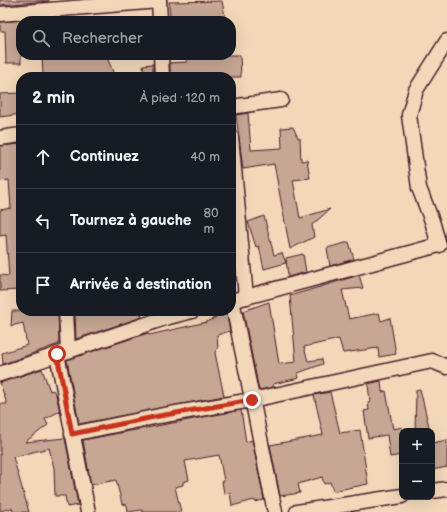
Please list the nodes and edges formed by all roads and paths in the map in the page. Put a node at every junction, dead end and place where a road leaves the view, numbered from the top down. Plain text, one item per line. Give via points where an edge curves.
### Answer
1 (159, 1) edge
2 (0, 14) edge
3 (160, 16) edge
4 (447, 41) edge
5 (161, 60) edge
6 (162, 72) edge
7 (281, 100) dead end
8 (236, 106) edge
9 (16, 136) edge
10 (0, 138) edge
11 (236, 190) edge
12 (246, 297) junction
13 (236, 300) edge
14 (66, 316) edge
15 (159, 316) edge
16 (235, 316) edge
17 (62, 352) junction
18 (447, 368) edge
19 (0, 374) edge
20 (252, 400) junction
21 (72, 434) junction
22 (447, 489) edge
23 (435, 491) edge
24 (399, 496) edge
25 (88, 512) edge
26 (274, 512) edge
27 (298, 512) edge

1 - 2 street
1 - 3 street
4 - 12 street via 416,90 409,115 419,188 439,245
5 - 6 street
7 - 8 street
9 - 10 street
11 - 12 street
12 - 13 street
14 - 17 street
15 - 17 street
16 - 20 street
17 - 19 street
17 - 21 street
18 - 20 street via 432,361
20 - 21 street
20 - 26 street
21 - 25 street
22 - 23 street
24 - 27 street

